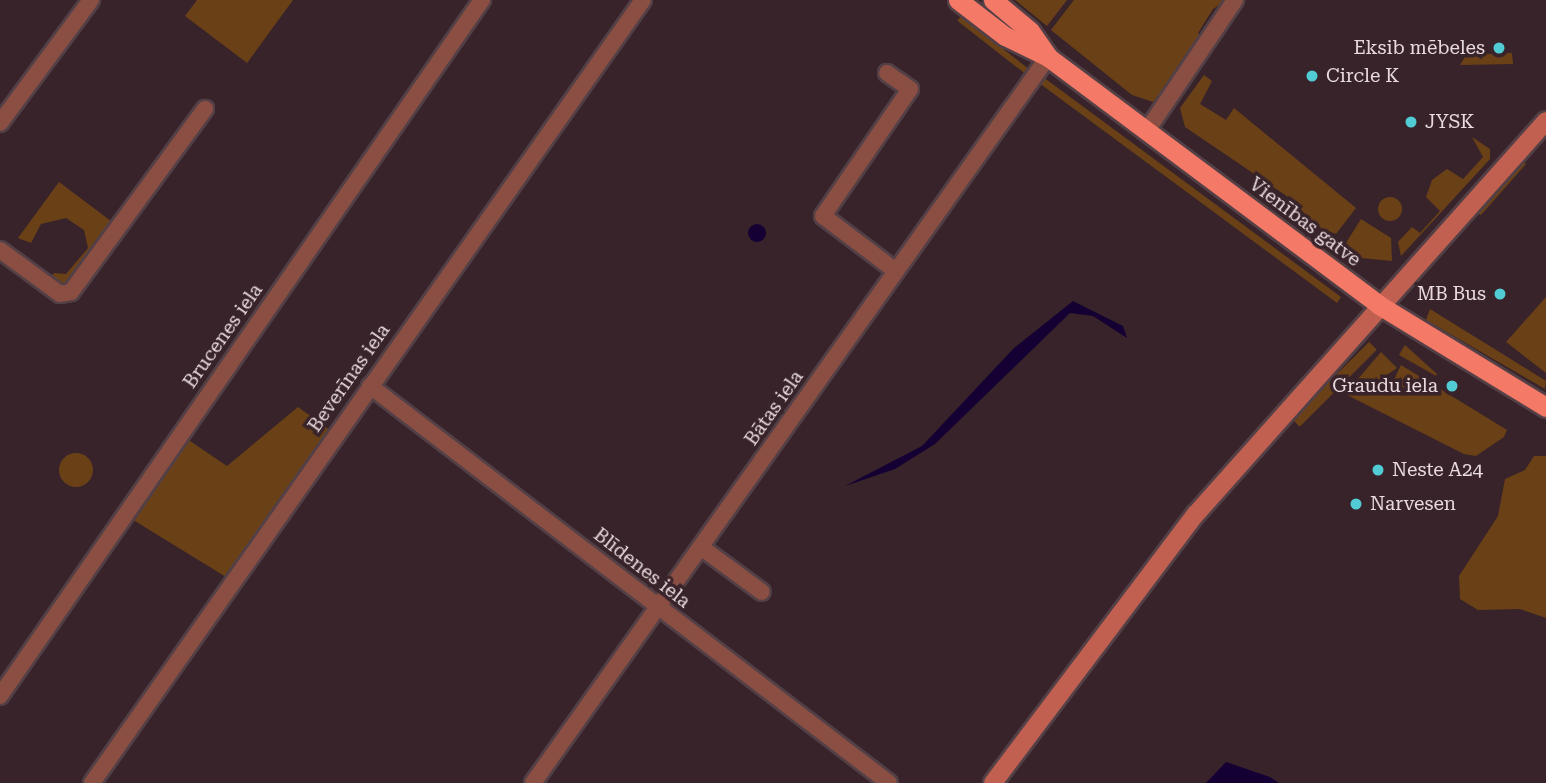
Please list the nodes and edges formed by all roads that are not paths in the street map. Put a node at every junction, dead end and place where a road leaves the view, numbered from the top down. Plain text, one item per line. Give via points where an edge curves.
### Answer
1 (91, 0) edge
2 (482, 0) edge
3 (643, 0) edge
4 (958, 0) edge
5 (993, 0) edge
6 (1235, 0) edge
7 (1048, 57) junction
8 (887, 73) dead end
9 (205, 109) dead end
10 (1546, 121) edge
11 (0, 123) edge
12 (1146, 132) junction
13 (0, 250) edge
14 (896, 271) junction
15 (1379, 305) junction
16 (370, 386) junction
17 (1546, 407) edge
18 (702, 548) junction
19 (762, 592) dead end
20 (659, 608) junction
21 (0, 696) edge
22 (541, 780) edge
23 (92, 783) edge
24 (889, 783) edge
25 (993, 783) edge

1 - 11 street
2 - 21 street, Brucenes iela
3 - 16 street, Beverīnas iela
4 - 7 highway, Vienības gatve via 1004,36
5 - 7 highway, Vienības gatve via 1030,31
6 - 12 street
7 - 12 highway, Vienības gatve
7 - 14 street, Bātas iela
8 - 14 street via 910,89 823,216
9 - 13 street via 71,292 60,294
10 - 15 main road
12 - 15 highway, Vienības gatve
14 - 18 street, Bātas iela
15 - 17 highway, Vienības gatve
15 - 25 main road via 1196,514
16 - 20 street, Blīdenes iela
16 - 23 street, Beverīnas iela
18 - 19 street
18 - 20 street, Bātas iela
20 - 22 street, Bātas iela
20 - 24 street, Blīdenes iela

